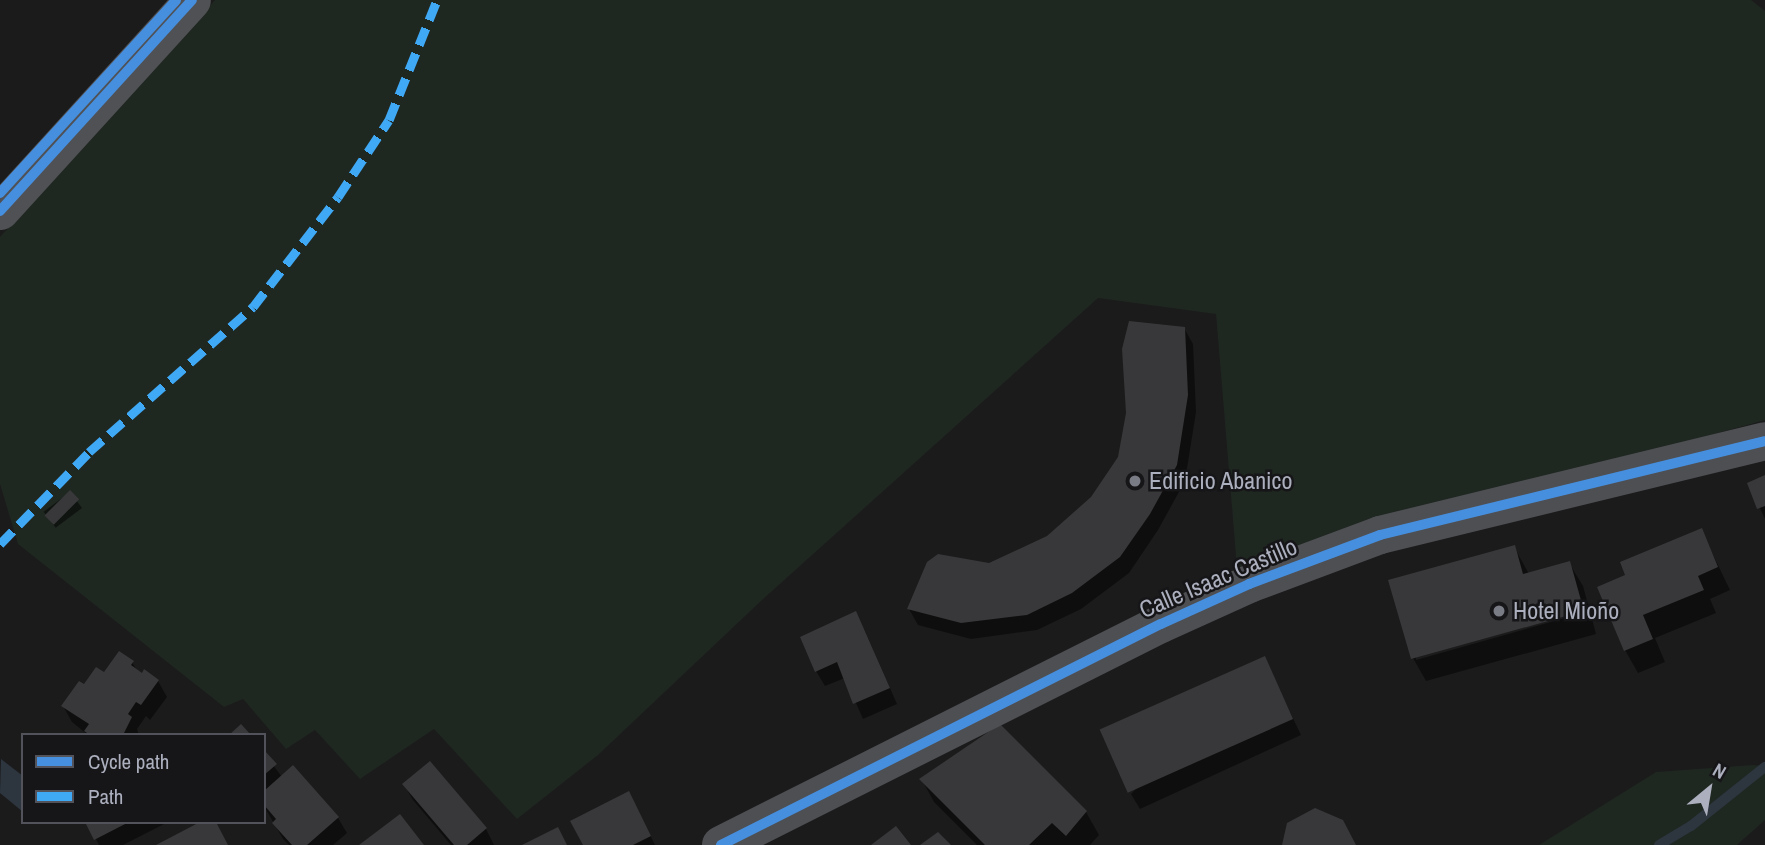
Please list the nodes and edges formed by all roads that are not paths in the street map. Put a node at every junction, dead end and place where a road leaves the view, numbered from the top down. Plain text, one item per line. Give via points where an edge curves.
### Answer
1 (192, 0) edge
2 (0, 211) edge
3 (1765, 441) edge
4 (721, 845) edge

1 - 2 street
3 - 4 street, Calle Isaac Castillo via 1380,535 1249,584

